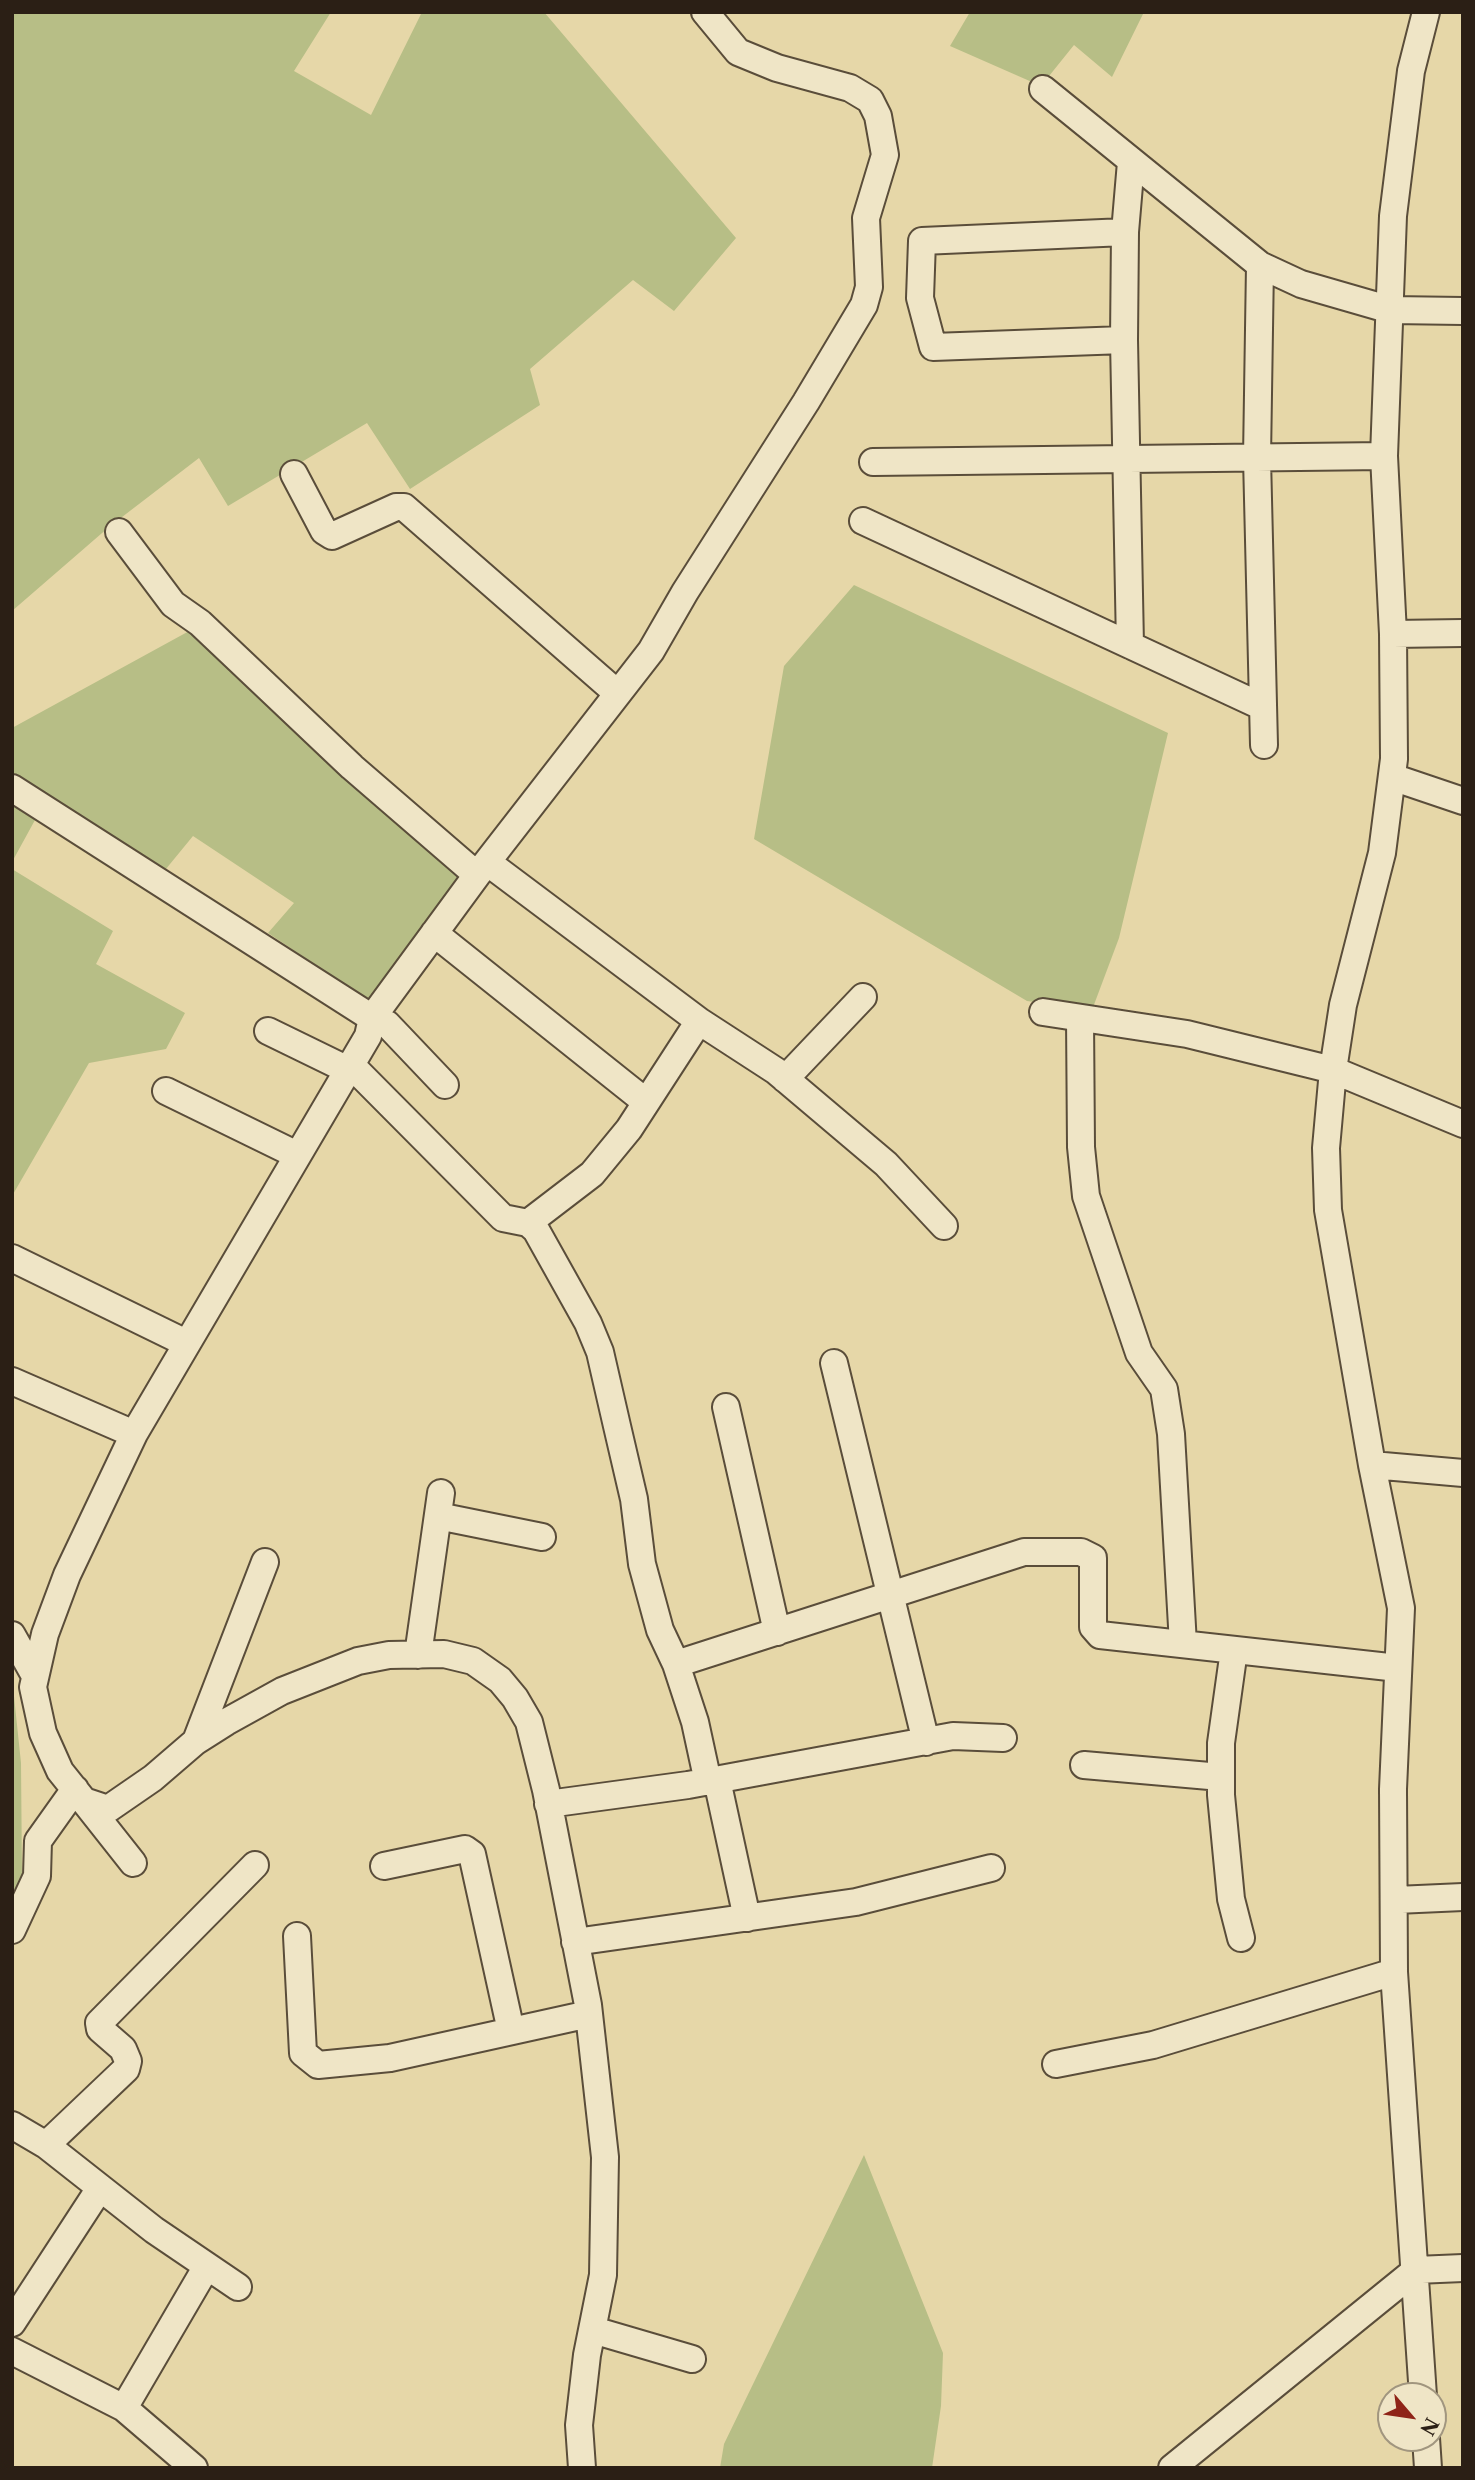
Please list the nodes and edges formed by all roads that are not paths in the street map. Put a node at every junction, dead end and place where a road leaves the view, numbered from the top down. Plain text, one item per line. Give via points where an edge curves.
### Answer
1 (705, 12) edge
2 (1426, 12) edge
3 (1043, 89) dead end
4 (1131, 162) junction
5 (1125, 233) junction
6 (1260, 265) junction
7 (1391, 310) junction
8 (1463, 311) edge
9 (1125, 340) junction
10 (1384, 456) junction
11 (1126, 458) junction
12 (1257, 458) junction
13 (873, 462) dead end
14 (294, 474) dead end
15 (863, 520) dead end
16 (119, 532) dead end
17 (1463, 633) edge
18 (1393, 634) junction
19 (1130, 645) junction
20 (617, 693) junction
21 (1263, 707) junction
22 (1264, 745) dead end
23 (1392, 777) junction
24 (12, 788) edge
25 (1463, 802) edge
26 (482, 869) junction
27 (435, 933) junction
28 (863, 997) dead end
29 (1042, 1012) dead end
30 (1080, 1017) junction
31 (372, 1018) junction
32 (699, 1021) junction
33 (268, 1031) dead end
34 (349, 1068) junction
35 (1333, 1070) junction
36 (785, 1079) junction
37 (445, 1086) dead end
38 (166, 1091) dead end
39 (646, 1102) junction
40 (1463, 1124) edge
41 (297, 1155) junction
42 (528, 1223) junction
43 (944, 1226) dead end
44 (12, 1258) edge
45 (187, 1343) junction
46 (834, 1363) dead end
47 (12, 1381) edge
48 (726, 1407) dead end
49 (134, 1434) junction
50 (1372, 1465) junction
51 (1463, 1473) edge
52 (542, 1537) dead end
53 (265, 1562) dead end
54 (888, 1597) junction
55 (777, 1632) junction
56 (12, 1635) edge
57 (1184, 1644) junction
58 (1234, 1650) junction
59 (418, 1655) junction
60 (676, 1664) junction
61 (1398, 1668) junction
62 (28, 1692) edge
63 (1003, 1738) dead end
64 (196, 1741) junction
65 (926, 1742) junction
66 (1084, 1765) dead end
67 (1221, 1777) junction
68 (713, 1781) junction
69 (80, 1795) junction
70 (548, 1804) junction
71 (133, 1863) dead end
72 (255, 1865) dead end
73 (384, 1866) dead end
74 (991, 1868) dead end
75 (1463, 1897) edge
76 (1396, 1900) junction
77 (747, 1918) junction
78 (12, 1930) edge
79 (297, 1936) dead end
80 (1241, 1938) dead end
81 (575, 1942) junction
82 (1394, 1972) junction
83 (589, 2014) junction
84 (511, 2031) junction
85 (1056, 2064) dead end
86 (12, 2125) edge
87 (46, 2145) junction
88 (100, 2188) junction
89 (207, 2266) junction
90 (1463, 2267) edge
91 (1416, 2270) junction
92 (237, 2287) dead end
93 (12, 2323) edge
94 (593, 2330) junction
95 (12, 2351) edge
96 (692, 2359) dead end
97 (1422, 2382) edge
98 (124, 2408) junction
99 (194, 2468) edge
100 (582, 2468) edge
101 (1172, 2468) edge

1 - 20 street via 738,52 776,68 850,88 870,100 886,155 866,218 869,288 864,305 651,652
2 - 7 street via 1411,71 1396,190
3 - 4 street
4 - 5 street
4 - 6 street
5 - 9 street
5 - 9 street via 922,241 920,298 933,346
6 - 7 street via 1301,284
6 - 12 street
7 - 8 street
7 - 10 street
9 - 11 street
10 - 12 street
10 - 18 street
11 - 12 street
11 - 13 street
11 - 19 street
12 - 21 street
14 - 20 street via 324,531 332,536 396,507 404,508
15 - 19 street
16 - 26 street via 173,604 200,623 352,767
17 - 18 street
18 - 23 street
19 - 21 street
20 - 26 street
21 - 22 street
23 - 25 street
23 - 35 street via 1382,853 1343,1005
24 - 31 street
26 - 27 street
26 - 32 street
27 - 31 street
27 - 39 street
28 - 36 street
29 - 30 street
30 - 35 street via 1188,1034
30 - 57 street via 1086,1196 1139,1353 1164,1389
31 - 34 street via 368,1036
31 - 37 street via 387,1024
32 - 36 street
32 - 39 street
33 - 34 street
34 - 41 street
34 - 42 street via 503,1218
35 - 40 street
35 - 50 street via 1326,1148 1328,1210
36 - 43 street via 886,1164
38 - 41 street
39 - 42 street via 592,1174
41 - 45 street
42 - 60 street via 582,1311 600,1352 634,1499 642,1564 660,1630
44 - 45 street
45 - 49 street
46 - 54 street
47 - 49 street
48 - 55 street
49 - 62 street via 67,1575
50 - 51 street
50 - 61 street via 1401,1608
52 - 59 street via 439,1504
53 - 64 street
54 - 55 street
54 - 57 street via 1024,1552 1081,1552 1093,1558 1093,1627 1100,1635
54 - 65 street
55 - 60 street
56 - 62 street
57 - 58 street
58 - 61 street
58 - 67 street
59 - 64 street via 389,1655 326,1673 282,1691
59 - 70 street via 444,1654 472,1661 516,1698 529,1723
60 - 68 street
61 - 76 street via 1393,1789
62 - 69 street via 60,1771
63 - 65 street via 953,1735
64 - 69 street via 108,1809
65 - 68 street
66 - 67 street
67 - 80 street via 1231,1899
68 - 70 street
68 - 77 street
69 - 71 street
69 - 78 street via 38,1841 37,1876
70 - 81 street
72 - 87 street via 99,2023 123,2049 126,2069
73 - 84 street via 465,1849 472,1854
74 - 77 street via 856,1902
75 - 76 street
76 - 82 street
77 - 81 street
79 - 84 street via 303,2053 318,2065 390,2058
81 - 83 street
82 - 85 street via 1153,2045
82 - 91 street
83 - 84 street
83 - 94 street via 605,2157 603,2275
86 - 87 street
87 - 88 street
88 - 89 street
88 - 93 street
89 - 92 street
89 - 98 street
90 - 91 street
91 - 97 street
91 - 101 street
94 - 96 street
94 - 100 street via 579,2425
95 - 98 street
98 - 99 street

